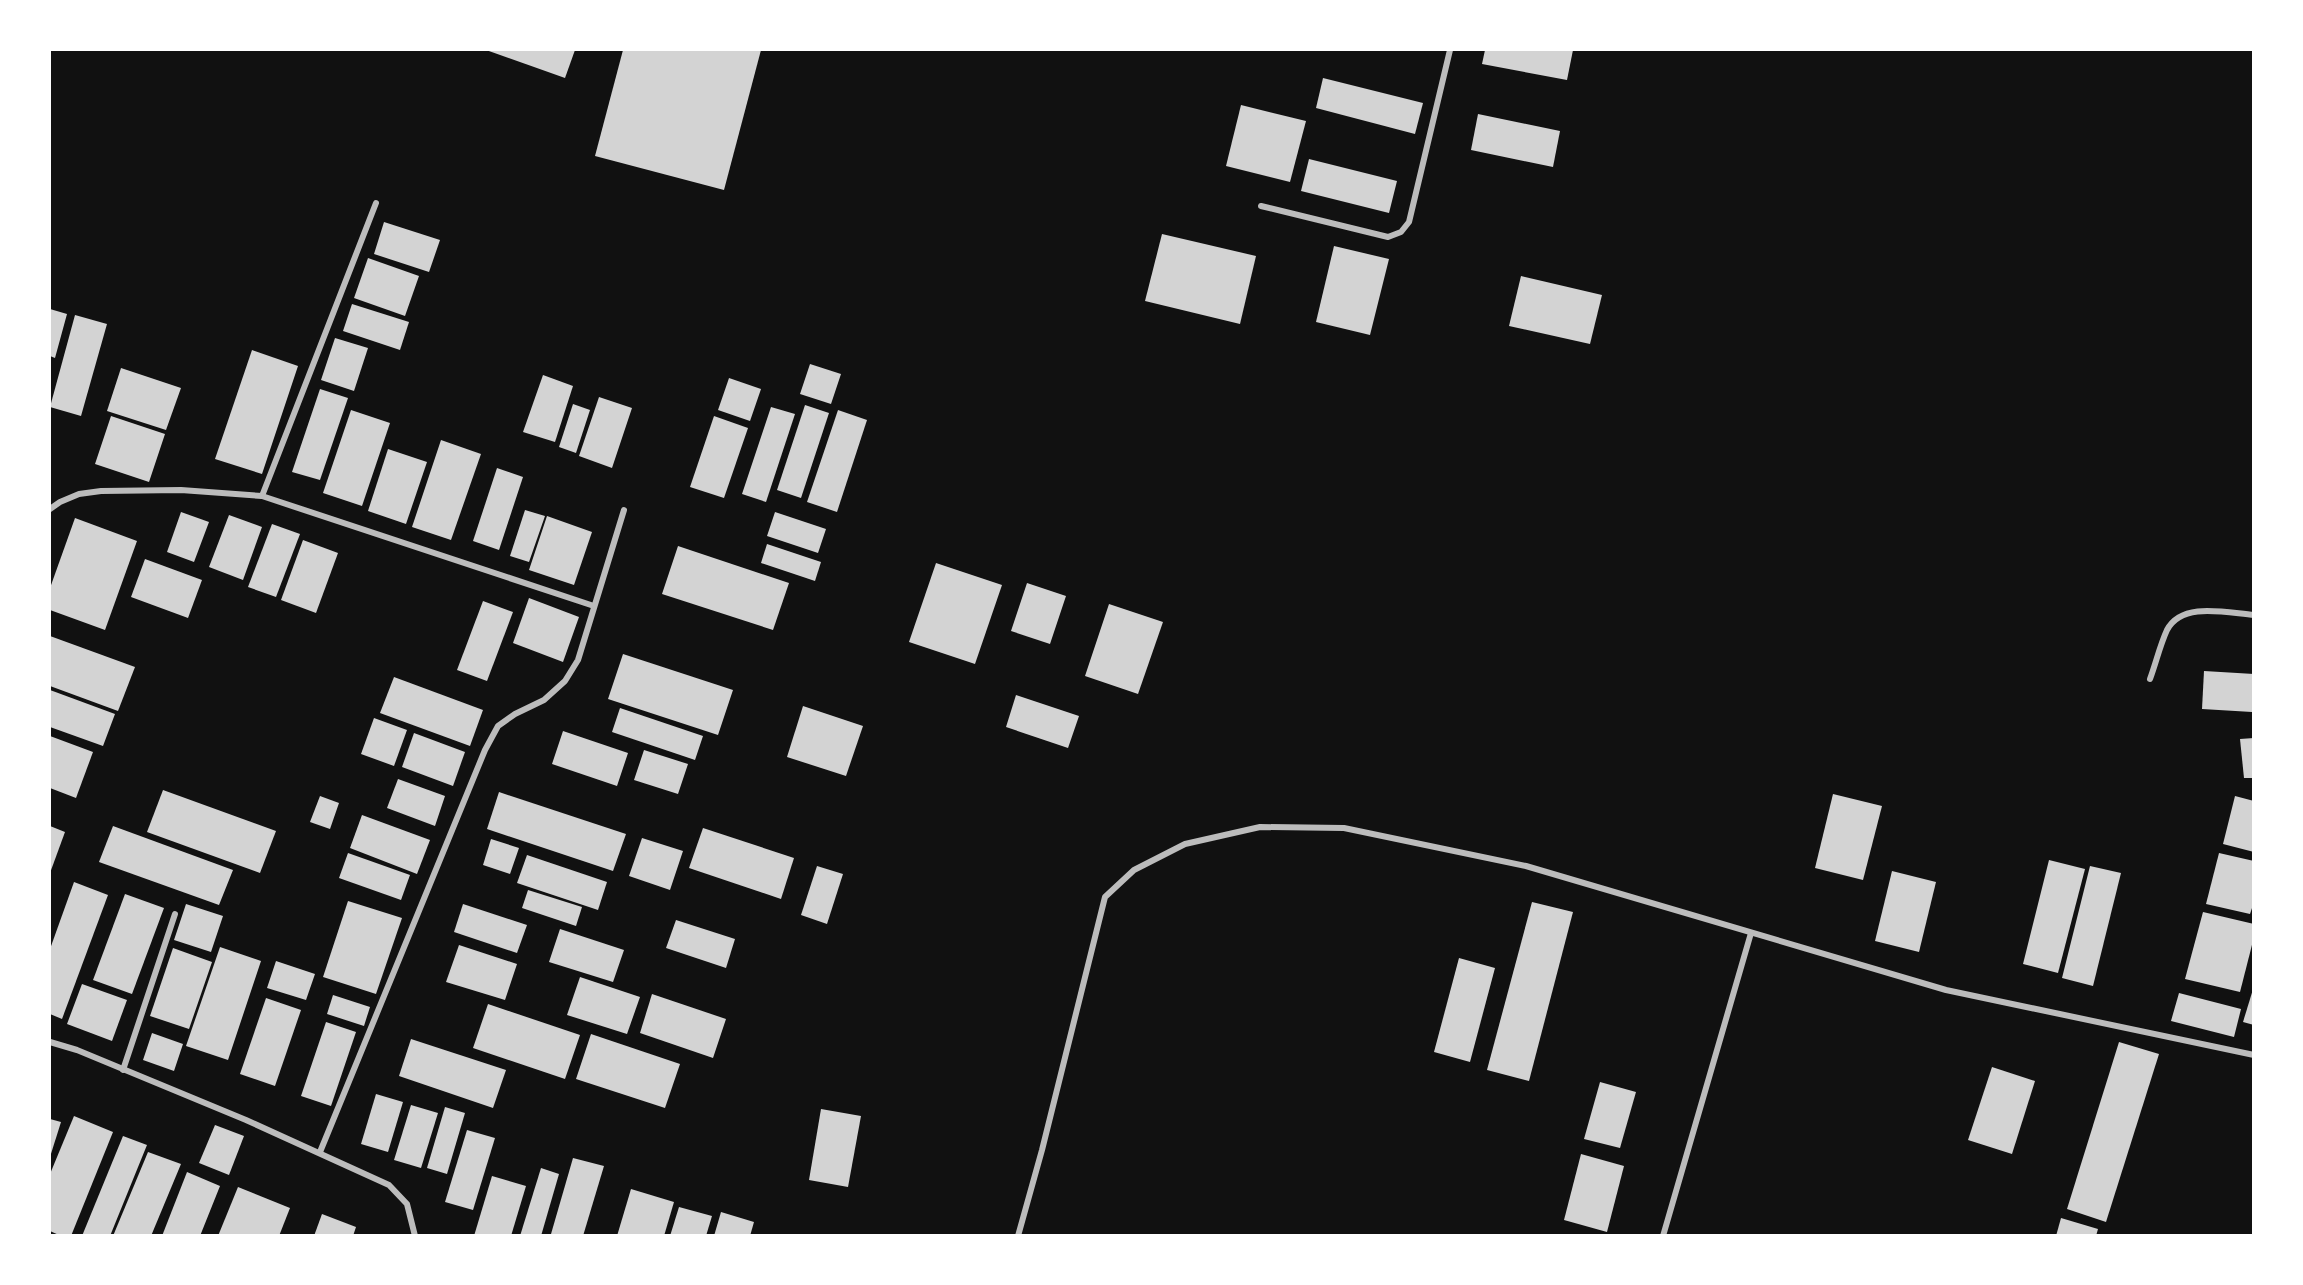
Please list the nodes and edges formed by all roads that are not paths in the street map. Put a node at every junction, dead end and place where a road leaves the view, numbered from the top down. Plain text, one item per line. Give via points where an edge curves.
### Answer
1 (1450, 50) edge
2 (376, 203) dead end
3 (1261, 206) dead end
4 (262, 496) junction
5 (50, 509) edge
6 (624, 510) dead end
7 (594, 606) junction
8 (2253, 615) edge
9 (2150, 679) dead end
10 (175, 914) dead end
11 (1751, 933) junction
12 (50, 1041) edge
13 (2253, 1054) edge
14 (123, 1070) junction
15 (320, 1152) junction
16 (415, 1236) edge
17 (1018, 1236) edge
18 (1664, 1236) edge

1 - 3 street via 1409,222 1401,232 1388,237
2 - 4 street
4 - 5 street via 181,490 101,491 80,494
4 - 7 street
6 - 7 street
7 - 15 street via 578,660 564,681 544,700 498,726 485,750
8 - 9 street via 2201,610 2181,616 2168,628
10 - 14 street
11 - 13 street via 1946,990
11 - 17 street via 1526,866 1344,828 1260,827 1185,844 1134,870 1105,897
11 - 18 street
12 - 14 street
14 - 15 street
15 - 16 street via 389,1185 408,1204

